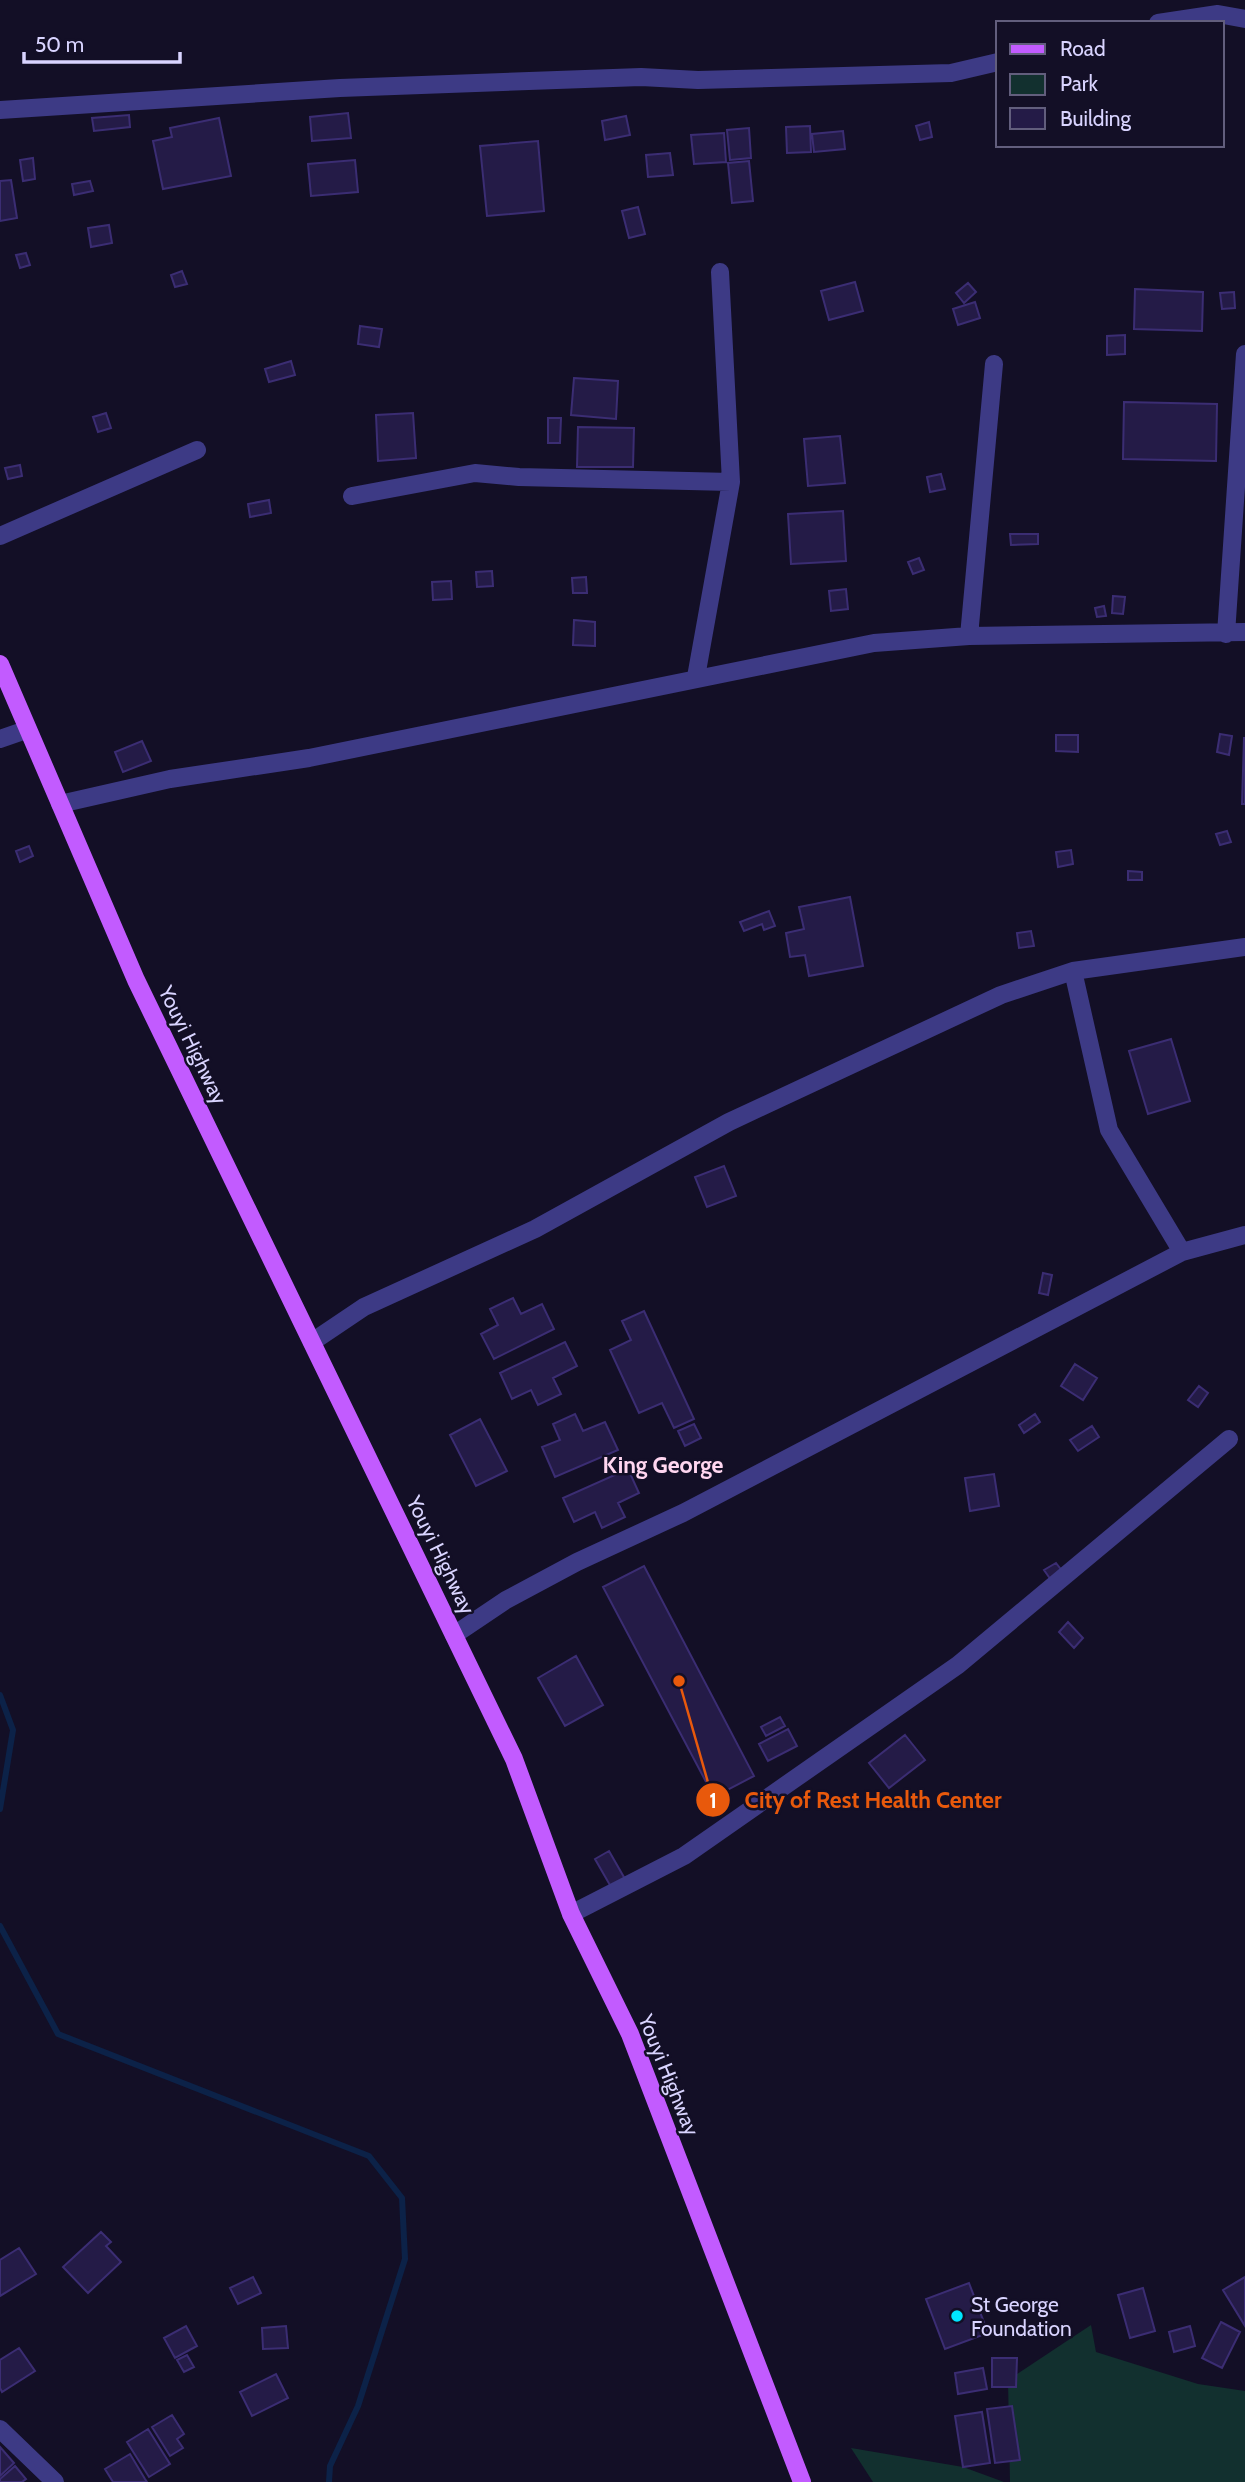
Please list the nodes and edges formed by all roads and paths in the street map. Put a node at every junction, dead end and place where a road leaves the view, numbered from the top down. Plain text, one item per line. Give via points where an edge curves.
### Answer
1 (1245, 19) edge
2 (1171, 21) edge
3 (996, 63) edge
4 (0, 110) edge
5 (720, 272) dead end
6 (1245, 354) edge
7 (994, 364) dead end
8 (197, 450) dead end
9 (731, 482) junction
10 (352, 496) dead end
11 (0, 536) edge
12 (1245, 632) edge
13 (1226, 634) junction
14 (969, 636) junction
15 (0, 664) edge
16 (696, 677) junction
17 (26, 730) junction
18 (0, 739) edge
19 (61, 804) junction
20 (1245, 947) edge
21 (1073, 971) junction
22 (1245, 1235) edge
23 (1182, 1252) junction
24 (312, 1342) junction
25 (1229, 1439) dead end
26 (454, 1635) junction
27 (571, 1914) junction
28 (0, 2429) edge
29 (55, 2482) edge
30 (802, 2482) edge

1 - 2 street via 1218,14
3 - 4 street via 951,74 698,80 641,77 340,88
5 - 9 street
6 - 13 street
7 - 14 street
8 - 11 street
9 - 10 street via 475,473
9 - 16 street
12 - 13 street
13 - 14 street
14 - 16 street via 874,643
15 - 17 main road, Youyi Highway
16 - 19 street via 309,758 170,779
17 - 18 street
17 - 19 main road, Youyi Highway
19 - 24 main road, Youyi Highway via 136,980
20 - 21 street
21 - 23 street via 1109,1130
21 - 24 street via 1000,995 729,1122 535,1229 364,1307
22 - 23 street
23 - 26 street via 683,1513 577,1562 506,1600
24 - 26 main road, Youyi Highway
25 - 27 street via 958,1665 684,1856
26 - 27 main road, Youyi Highway via 513,1759
27 - 30 main road, Youyi Highway via 630,2034
28 - 29 street

